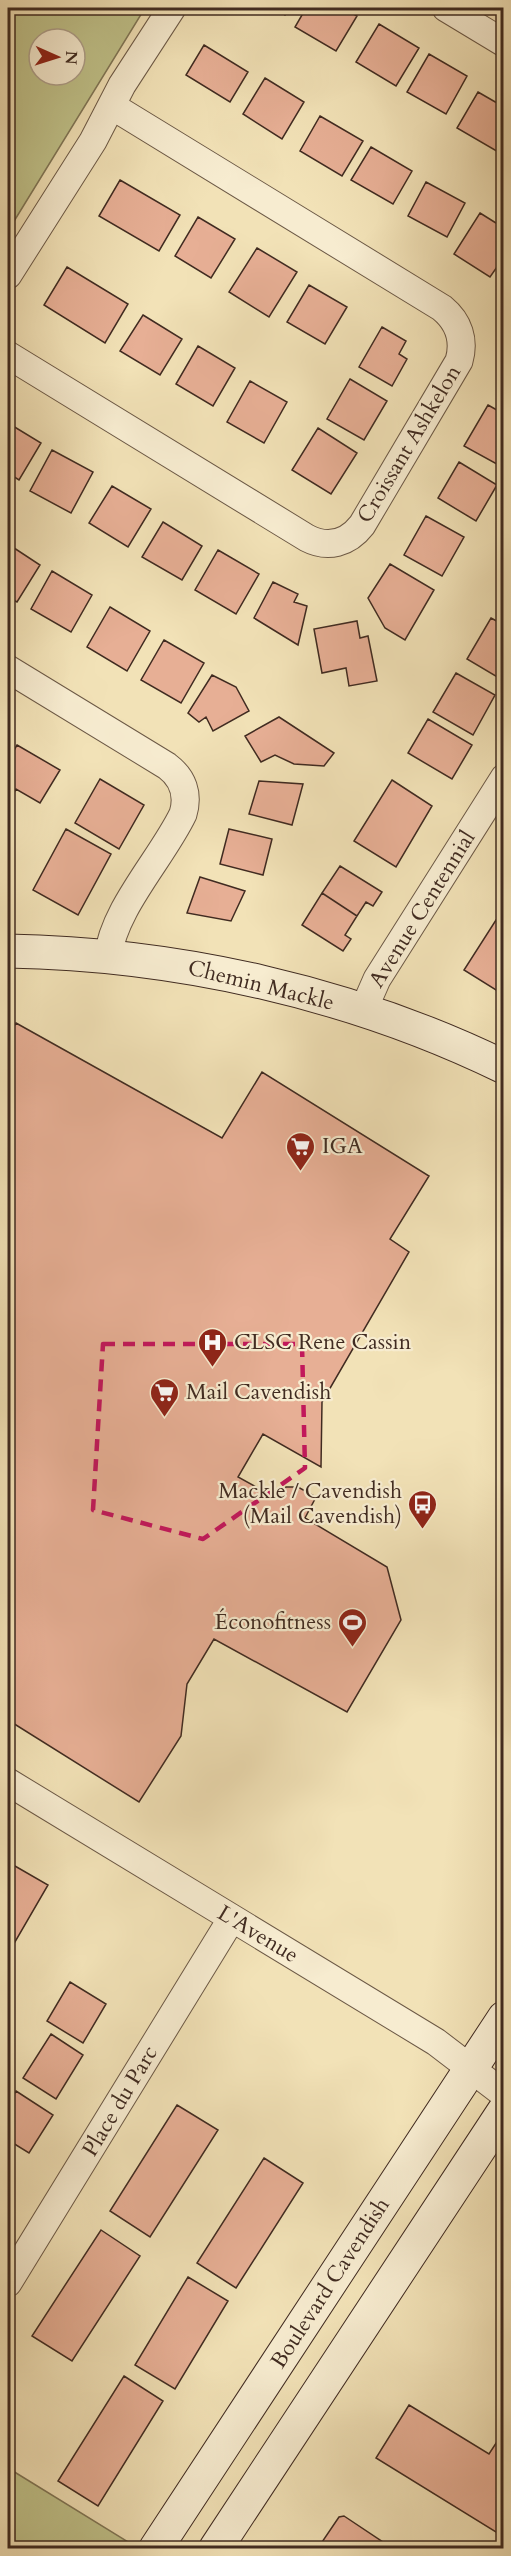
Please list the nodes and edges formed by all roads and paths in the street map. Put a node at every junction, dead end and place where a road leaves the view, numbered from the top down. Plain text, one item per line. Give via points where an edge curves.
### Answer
1 (172, 8) edge
2 (447, 8) edge
3 (504, 43) edge
4 (112, 106) junction
5 (8, 275) edge
6 (8, 355) edge
7 (8, 669) edge
8 (504, 778) edge
9 (8, 951) edge
10 (108, 957) junction
11 (363, 1011) junction
12 (504, 1067) edge
13 (8, 1782) edge
14 (232, 1918) junction
15 (504, 2018) edge
16 (471, 2069) junction
17 (504, 2094) edge
18 (504, 2111) edge
19 (8, 2283) edge
20 (156, 2548) edge
21 (216, 2548) edge

1 - 4 street
2 - 3 street
4 - 5 street
4 - 6 street, Croissant Ashkelon via 441,308 453,318 460,332 459,362 362,525 347,539 327,544 307,538
7 - 10 street via 166,766 184,788 183,814 118,922
8 - 11 street, Avenue Centennial via 377,979
9 - 10 main road, Chemin Mackle
10 - 11 main road, Chemin Mackle via 167,963 252,980
11 - 12 main road, Chemin Mackle
13 - 14 street, L'Avenue
14 - 16 street, L'Avenue via 436,2042
14 - 19 street, Place du Parc
15 - 16 main road, Boulevard Cavendish
16 - 17 street, L'Avenue
16 - 20 main road, Boulevard Cavendish
18 - 21 main road

